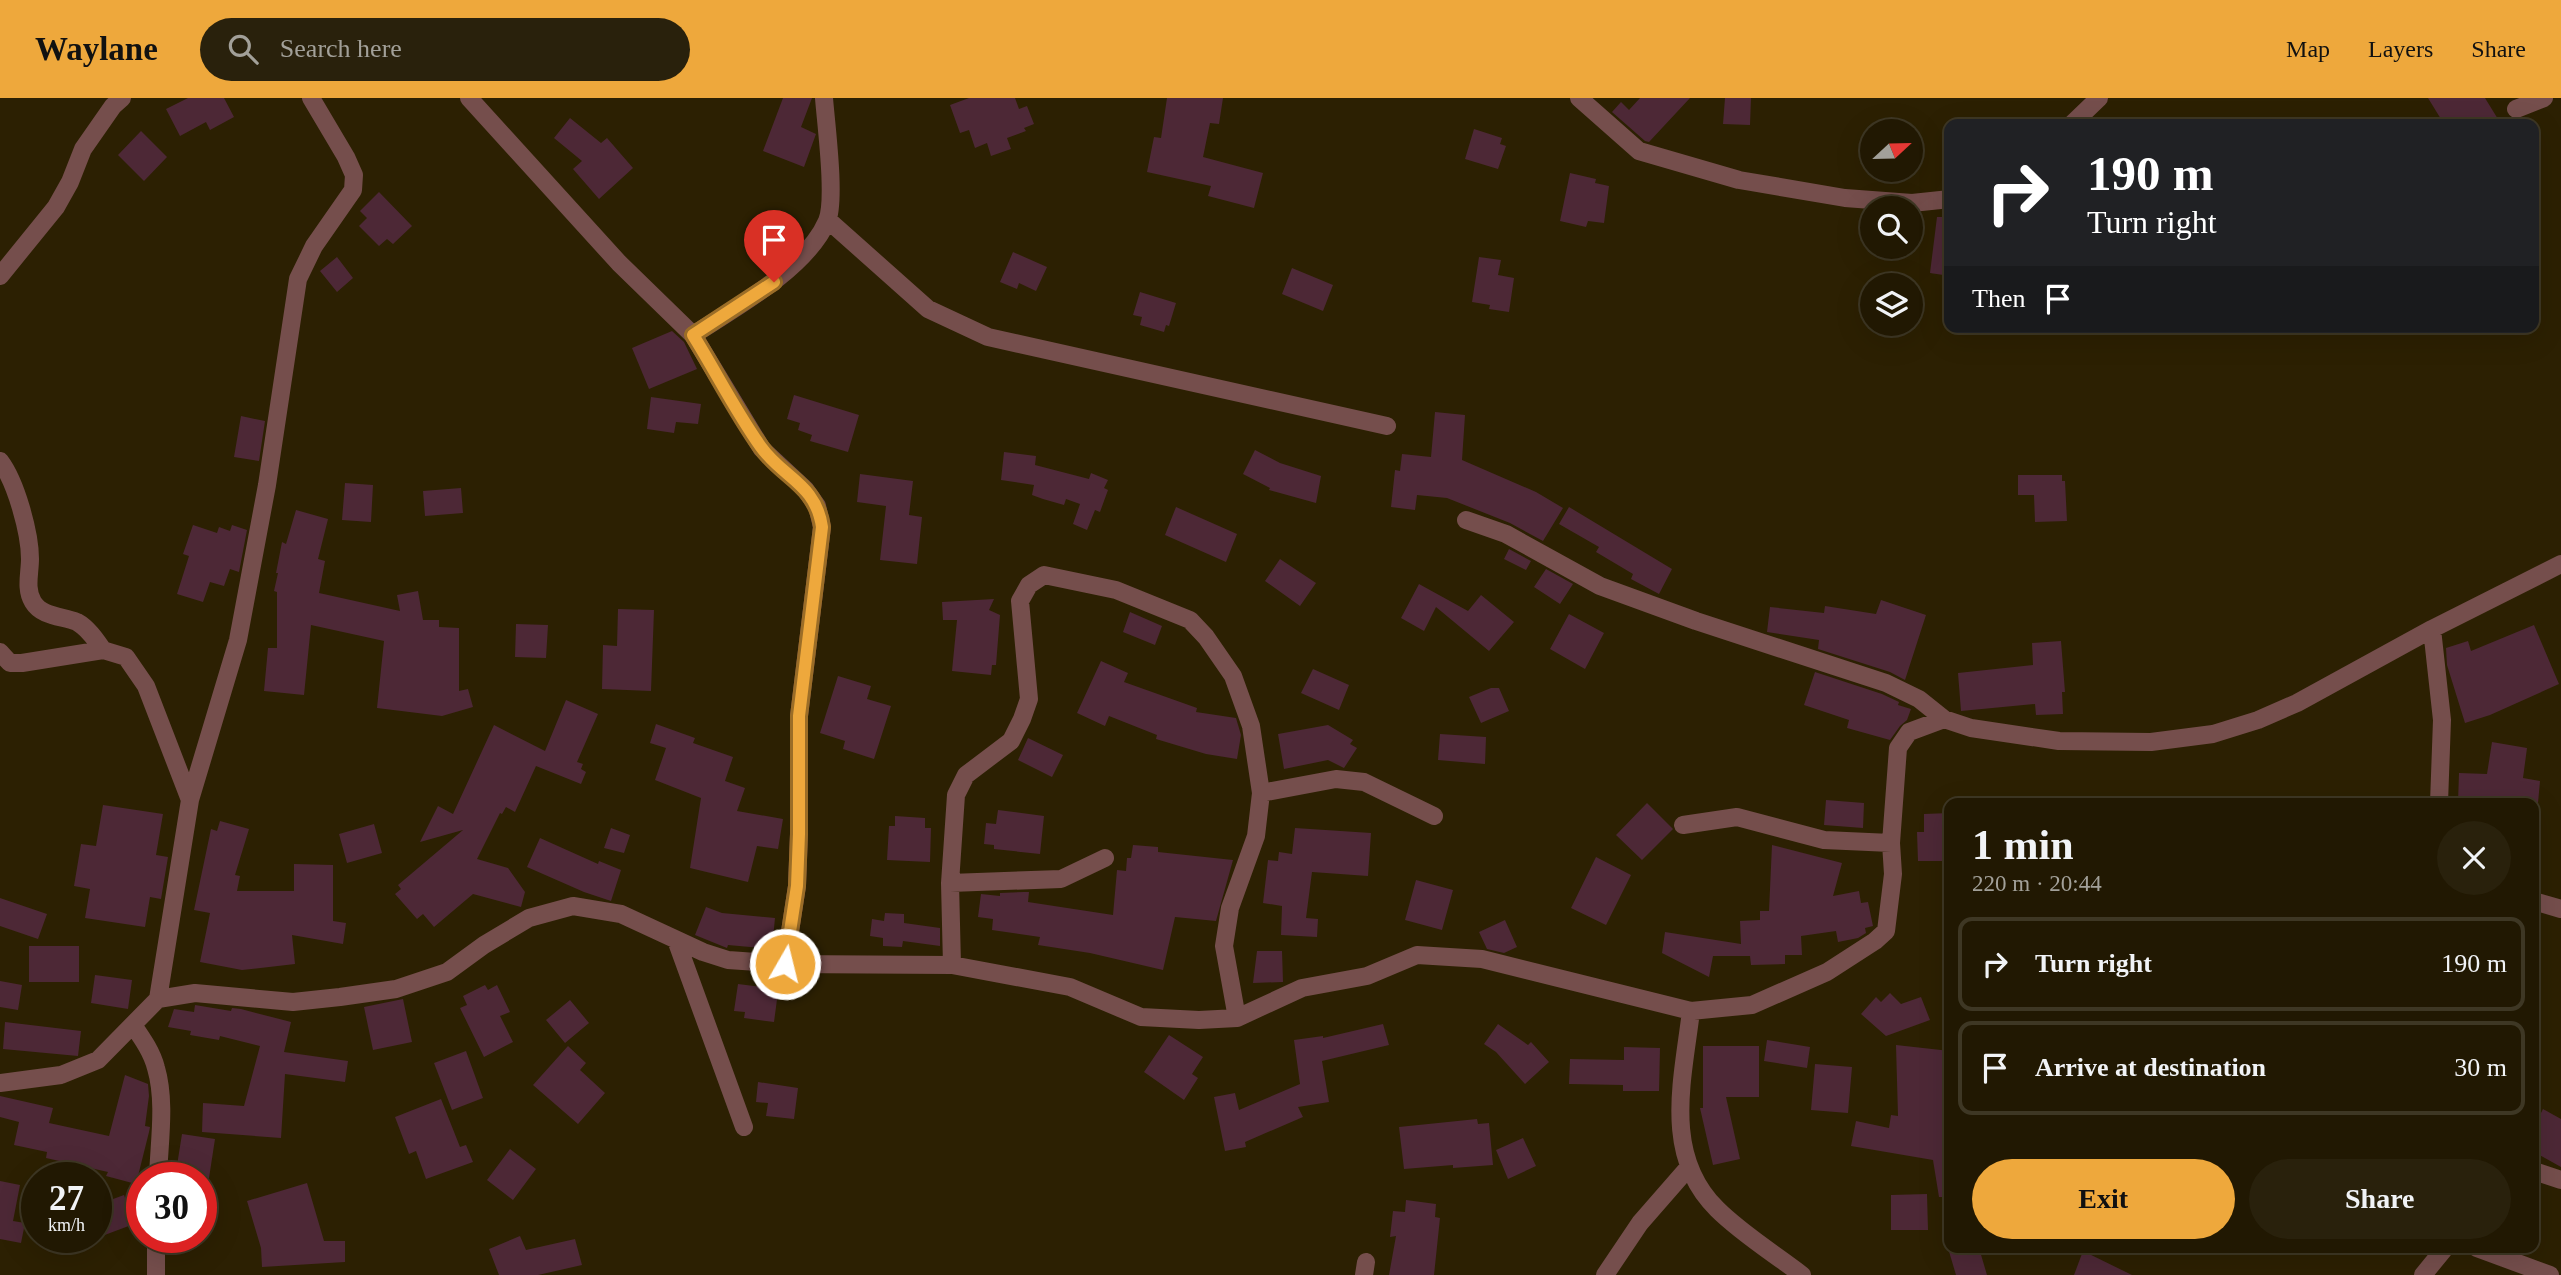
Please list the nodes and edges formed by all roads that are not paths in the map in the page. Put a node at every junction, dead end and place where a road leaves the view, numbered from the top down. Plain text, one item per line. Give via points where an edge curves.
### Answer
1 (122, 98) edge
2 (311, 98) edge
3 (469, 98) edge
4 (824, 98) edge
5 (1578, 98) edge
6 (2099, 98) edge
7 (2544, 98) edge
8 (2516, 109) dead end
9 (2077, 119) edge
10 (1944, 200) edge
11 (828, 220) junction
12 (0, 276) edge
13 (693, 335) junction
14 (1387, 426) dead end
15 (0, 461) edge
16 (1466, 520) dead end
17 (2561, 564) edge
18 (2432, 629) junction
19 (103, 650) junction
20 (0, 652) edge
21 (1944, 719) junction
22 (1261, 793) junction
23 (2439, 798) edge
24 (190, 800) junction
25 (1434, 816) dead end
26 (1683, 825) dead end
27 (1891, 843) junction
28 (1105, 858) dead end
29 (950, 883) junction
30 (2539, 902) edge
31 (2561, 909) edge
32 (676, 940) junction
33 (785, 964) junction
34 (952, 965) junction
35 (158, 999) junction
36 (1691, 1011) junction
37 (1237, 1018) junction
38 (133, 1025) junction
39 (0, 1083) edge
40 (744, 1126) dead end
41 (158, 1162) edge
42 (1688, 1168) junction
43 (2539, 1173) edge
44 (2561, 1180) edge
45 (156, 1253) edge
46 (2441, 1253) edge
47 (2491, 1253) edge
48 (156, 1275) edge
49 (1605, 1275) edge
50 (1802, 1275) edge
51 (2423, 1275) edge
52 (2550, 1275) edge

1 - 12 street via 83,149 56,207
2 - 24 street via 346,157 354,175 353,190 314,246 298,279 267,485 237,640
3 - 13 street via 619,264
4 - 11 street via 831,180
5 - 10 street via 1639,151 1739,180 1845,198 1912,203
6 - 9 street
7 - 8 street
11 - 13 street via 807,251 774,282
11 - 14 street via 928,309 988,337
13 - 33 street via 762,449 817,506 822,527 799,716 797,886
15 - 19 street via 9,473 27,537 31,600 51,615 78,623
16 - 21 street via 1506,534 1600,586 1886,683 1919,699
17 - 18 street
18 - 21 street via 2297,703 2213,734 2151,742 2059,741 1971,728
18 - 23 street via 2442,720
19 - 20 street via 22,663 10,663
19 - 24 street via 126,657 146,686
21 - 27 street via 1909,732 1898,748
22 - 25 street via 1336,779 1363,782
22 - 29 street via 1251,726 1233,676 1206,636 1190,620 1116,590 1044,575 1029,585 1020,601 1029,699 1011,741 966,775 956,795
22 - 37 street via 1256,836 1230,908 1224,946
24 - 35 street
26 - 27 street via 1737,817 1824,840
27 - 36 street via 1893,874 1886,930 1875,941 1827,972 1752,1005
28 - 29 street via 1062,879
29 - 34 street
30 - 31 street
32 - 33 street via 728,960
32 - 35 street via 621,914 573,906 529,918 447,972 396,989 293,1002 195,993
32 - 40 street
33 - 34 street
34 - 37 street via 1070,987 1142,1017
35 - 38 street
36 - 37 street via 1482,958 1417,955 1367,976 1302,988
36 - 42 street via 1680,1105 1681,1143
38 - 39 street via 98,1060 61,1074
38 - 41 street via 156,1068
42 - 49 street via 1640,1223
42 - 50 street via 1716,1208
43 - 44 street
45 - 48 street
46 - 51 street
47 - 52 street

